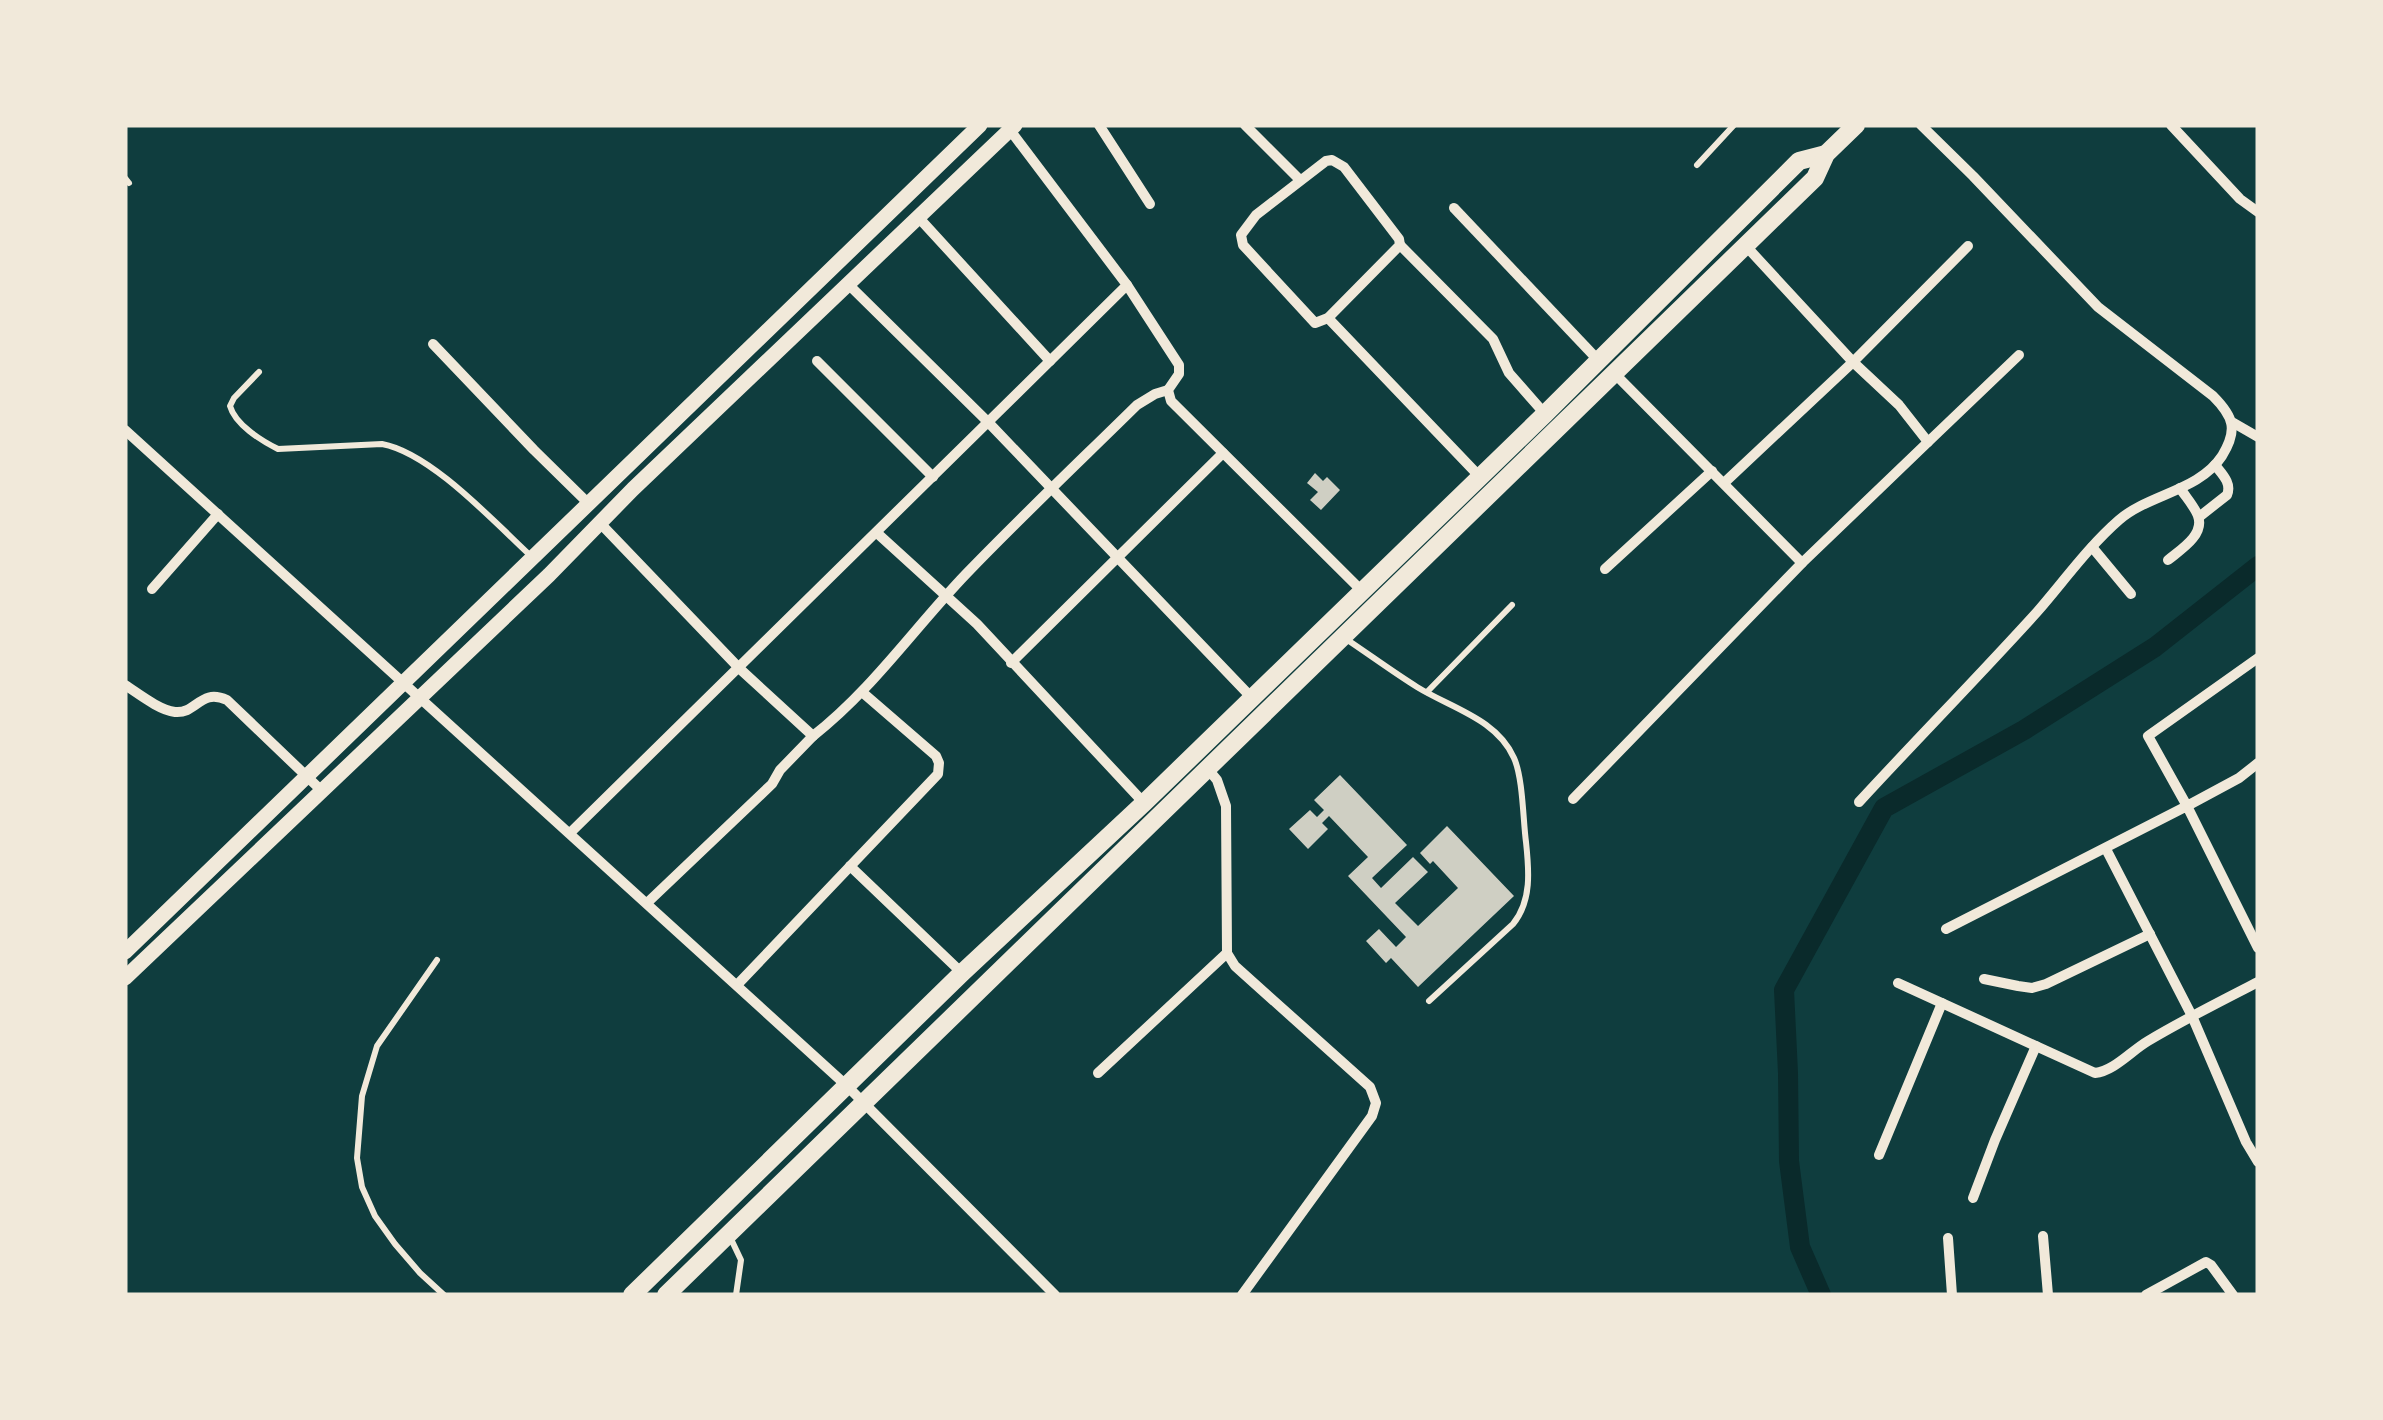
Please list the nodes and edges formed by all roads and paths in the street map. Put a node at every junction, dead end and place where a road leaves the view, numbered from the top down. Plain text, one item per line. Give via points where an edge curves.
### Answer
1 (980, 125) edge
2 (1099, 125) edge
3 (1245, 125) edge
4 (1734, 125) edge
5 (1856, 125) edge
6 (1921, 125) edge
7 (2170, 125) edge
8 (1013, 128) edge
9 (1826, 154) junction
10 (1697, 165) dead end
11 (1300, 180) junction
12 (1150, 204) dead end
13 (1454, 208) dead end
14 (2258, 212) edge
15 (918, 218) junction
16 (1400, 244) junction
17 (1744, 245) junction
18 (1968, 246) dead end
19 (850, 285) junction
20 (1127, 285) junction
21 (1328, 318) junction
22 (433, 344) dead end
23 (2019, 355) dead end
24 (1598, 360) junction
25 (817, 361) dead end
26 (1050, 361) junction
27 (1852, 362) junction
28 (258, 372) dead end
29 (1615, 374) junction
30 (1168, 390) junction
31 (1545, 414) junction
32 (988, 422) junction
33 (2232, 422) junction
34 (125, 430) edge
35 (2258, 436) edge
36 (1928, 442) junction
37 (1223, 453) junction
38 (2216, 465) junction
39 (1712, 471) junction
40 (933, 477) junction
41 (1480, 477) junction
42 (1724, 483) junction
43 (2180, 488) junction
44 (1052, 489) junction
45 (589, 504) junction
46 (218, 514) junction
47 (2199, 517) junction
48 (599, 522) junction
49 (877, 532) junction
50 (2092, 547) junction
51 (533, 558) junction
52 (1119, 558) junction
53 (2168, 560) dead end
54 (1802, 563) junction
55 (1605, 569) dead end
56 (152, 589) dead end
57 (1361, 590) junction
58 (2131, 594) dead end
59 (946, 596) junction
60 (1512, 605) dead end
61 (1342, 636) junction
62 (2258, 658) edge
63 (1011, 663) junction
64 (740, 668) junction
65 (1280, 668) junction
66 (404, 682) junction
67 (1296, 683) junction
68 (125, 686) edge
69 (862, 692) junction
70 (1426, 692) junction
71 (421, 697) junction
72 (1251, 697) junction
73 (813, 736) junction
74 (2258, 763) edge
75 (1206, 768) junction
76 (306, 775) junction
77 (322, 790) junction
78 (1573, 800) dead end
79 (1859, 802) dead end
80 (1144, 803) junction
81 (2186, 806) junction
82 (570, 833) junction
83 (2106, 849) junction
84 (850, 866) junction
85 (647, 903) junction
86 (1946, 929) dead end
87 (2150, 934) junction
88 (2258, 948) edge
89 (125, 952) edge
90 (1227, 954) junction
91 (438, 960) dead end
92 (962, 973) junction
93 (125, 978) edge
94 (1984, 978) dead end
95 (2258, 982) edge
96 (1898, 983) dead end
97 (737, 986) junction
98 (1429, 1001) dead end
99 (1942, 1003) junction
100 (2192, 1016) junction
101 (2036, 1046) junction
102 (1098, 1073) dead end
103 (848, 1086) junction
104 (864, 1103) junction
105 (1879, 1156) dead end
106 (2258, 1162) edge
107 (1973, 1198) dead end
108 (729, 1234) junction
109 (2043, 1236) dead end
110 (1948, 1238) dead end
111 (444, 1295) edge
112 (632, 1295) edge
113 (666, 1295) edge
114 (736, 1295) edge
115 (1056, 1295) edge
116 (1242, 1295) edge
117 (1952, 1295) edge
118 (2048, 1295) edge
119 (2146, 1295) edge
120 (2233, 1295) edge

1 - 45 street
2 - 12 street
3 - 11 street
4 - 10 lane
5 - 9 main road
6 - 33 street via 2098,307 2213,396
7 - 14 street
8 - 15 street
8 - 20 street
9 - 17 main road via 1815,178
9 - 24 main road via 1799,161
11 - 16 street via 1326,161 1338,162
11 - 21 street via 1256,215 1241,240 1311,321
13 - 24 street
15 - 19 street
15 - 26 street
16 - 21 street
16 - 31 street via 1493,339 1509,374
17 - 27 street
17 - 29 main road
18 - 27 street
19 - 32 street
19 - 48 street
20 - 26 street
20 - 30 street via 1179,365
21 - 41 street
22 - 45 street
23 - 36 street
24 - 31 main road
25 - 40 street
26 - 32 street
27 - 36 street
27 - 42 street
28 - 51 lane via 230,406 234,418 266,442 278,448 397,447 425,462
29 - 39 street
29 - 61 main road
30 - 37 street via 1170,401
30 - 44 street via 1137,405
31 - 41 main road
32 - 40 street
32 - 44 street
33 - 35 street
33 - 38 street
34 - 46 street
36 - 54 street
37 - 52 street
37 - 57 street
38 - 43 street
38 - 47 street via 2229,490
39 - 42 street
39 - 55 street
40 - 49 street
41 - 57 main road
42 - 54 street
43 - 47 street
43 - 50 street via 2138,507
44 - 52 street
44 - 59 street
45 - 51 street
46 - 56 street
46 - 66 street
47 - 53 street via 2194,537
48 - 64 street
48 - 71 street
49 - 59 street
49 - 64 street
50 - 58 street
50 - 79 street
51 - 66 street
52 - 63 street
52 - 72 street
54 - 78 street
57 - 65 main road
59 - 63 street
59 - 69 street
60 - 70 lane
61 - 67 main road
61 - 70 lane
62 - 81 street via 2148,736
63 - 80 street
64 - 73 street
64 - 82 street
65 - 67 main road
65 - 72 main road
66 - 71 street
66 - 76 street
67 - 75 main road
68 - 76 street via 176,712 217,695
69 - 73 street
69 - 84 street via 936,756 940,769
70 - 98 lane via 1474,716 1506,742 1516,763 1528,860 1522,913
71 - 77 street
71 - 82 street
72 - 80 main road
73 - 85 street
74 - 81 street
75 - 90 street via 1226,806
75 - 104 main road
76 - 77 street
76 - 89 street
77 - 93 street
80 - 92 main road
81 - 83 street
81 - 88 street
82 - 85 street
83 - 86 street
83 - 87 street
84 - 92 street
84 - 97 street
85 - 97 street
87 - 94 street via 2032,988
87 - 100 street
90 - 102 street
90 - 116 street via 1370,1086 1376,1103
91 - 111 lane via 377,1046 362,1096 357,1158 375,1216
92 - 103 main road
95 - 100 street
96 - 99 street
97 - 103 street
99 - 101 street
99 - 105 street
100 - 101 street via 2095,1074
100 - 106 street
101 - 107 street
103 - 104 street
103 - 112 main road
104 - 108 main road
104 - 115 street
108 - 113 main road
108 - 114 lane via 741,1260
109 - 118 street
110 - 117 street
119 - 120 street via 2206,1262

